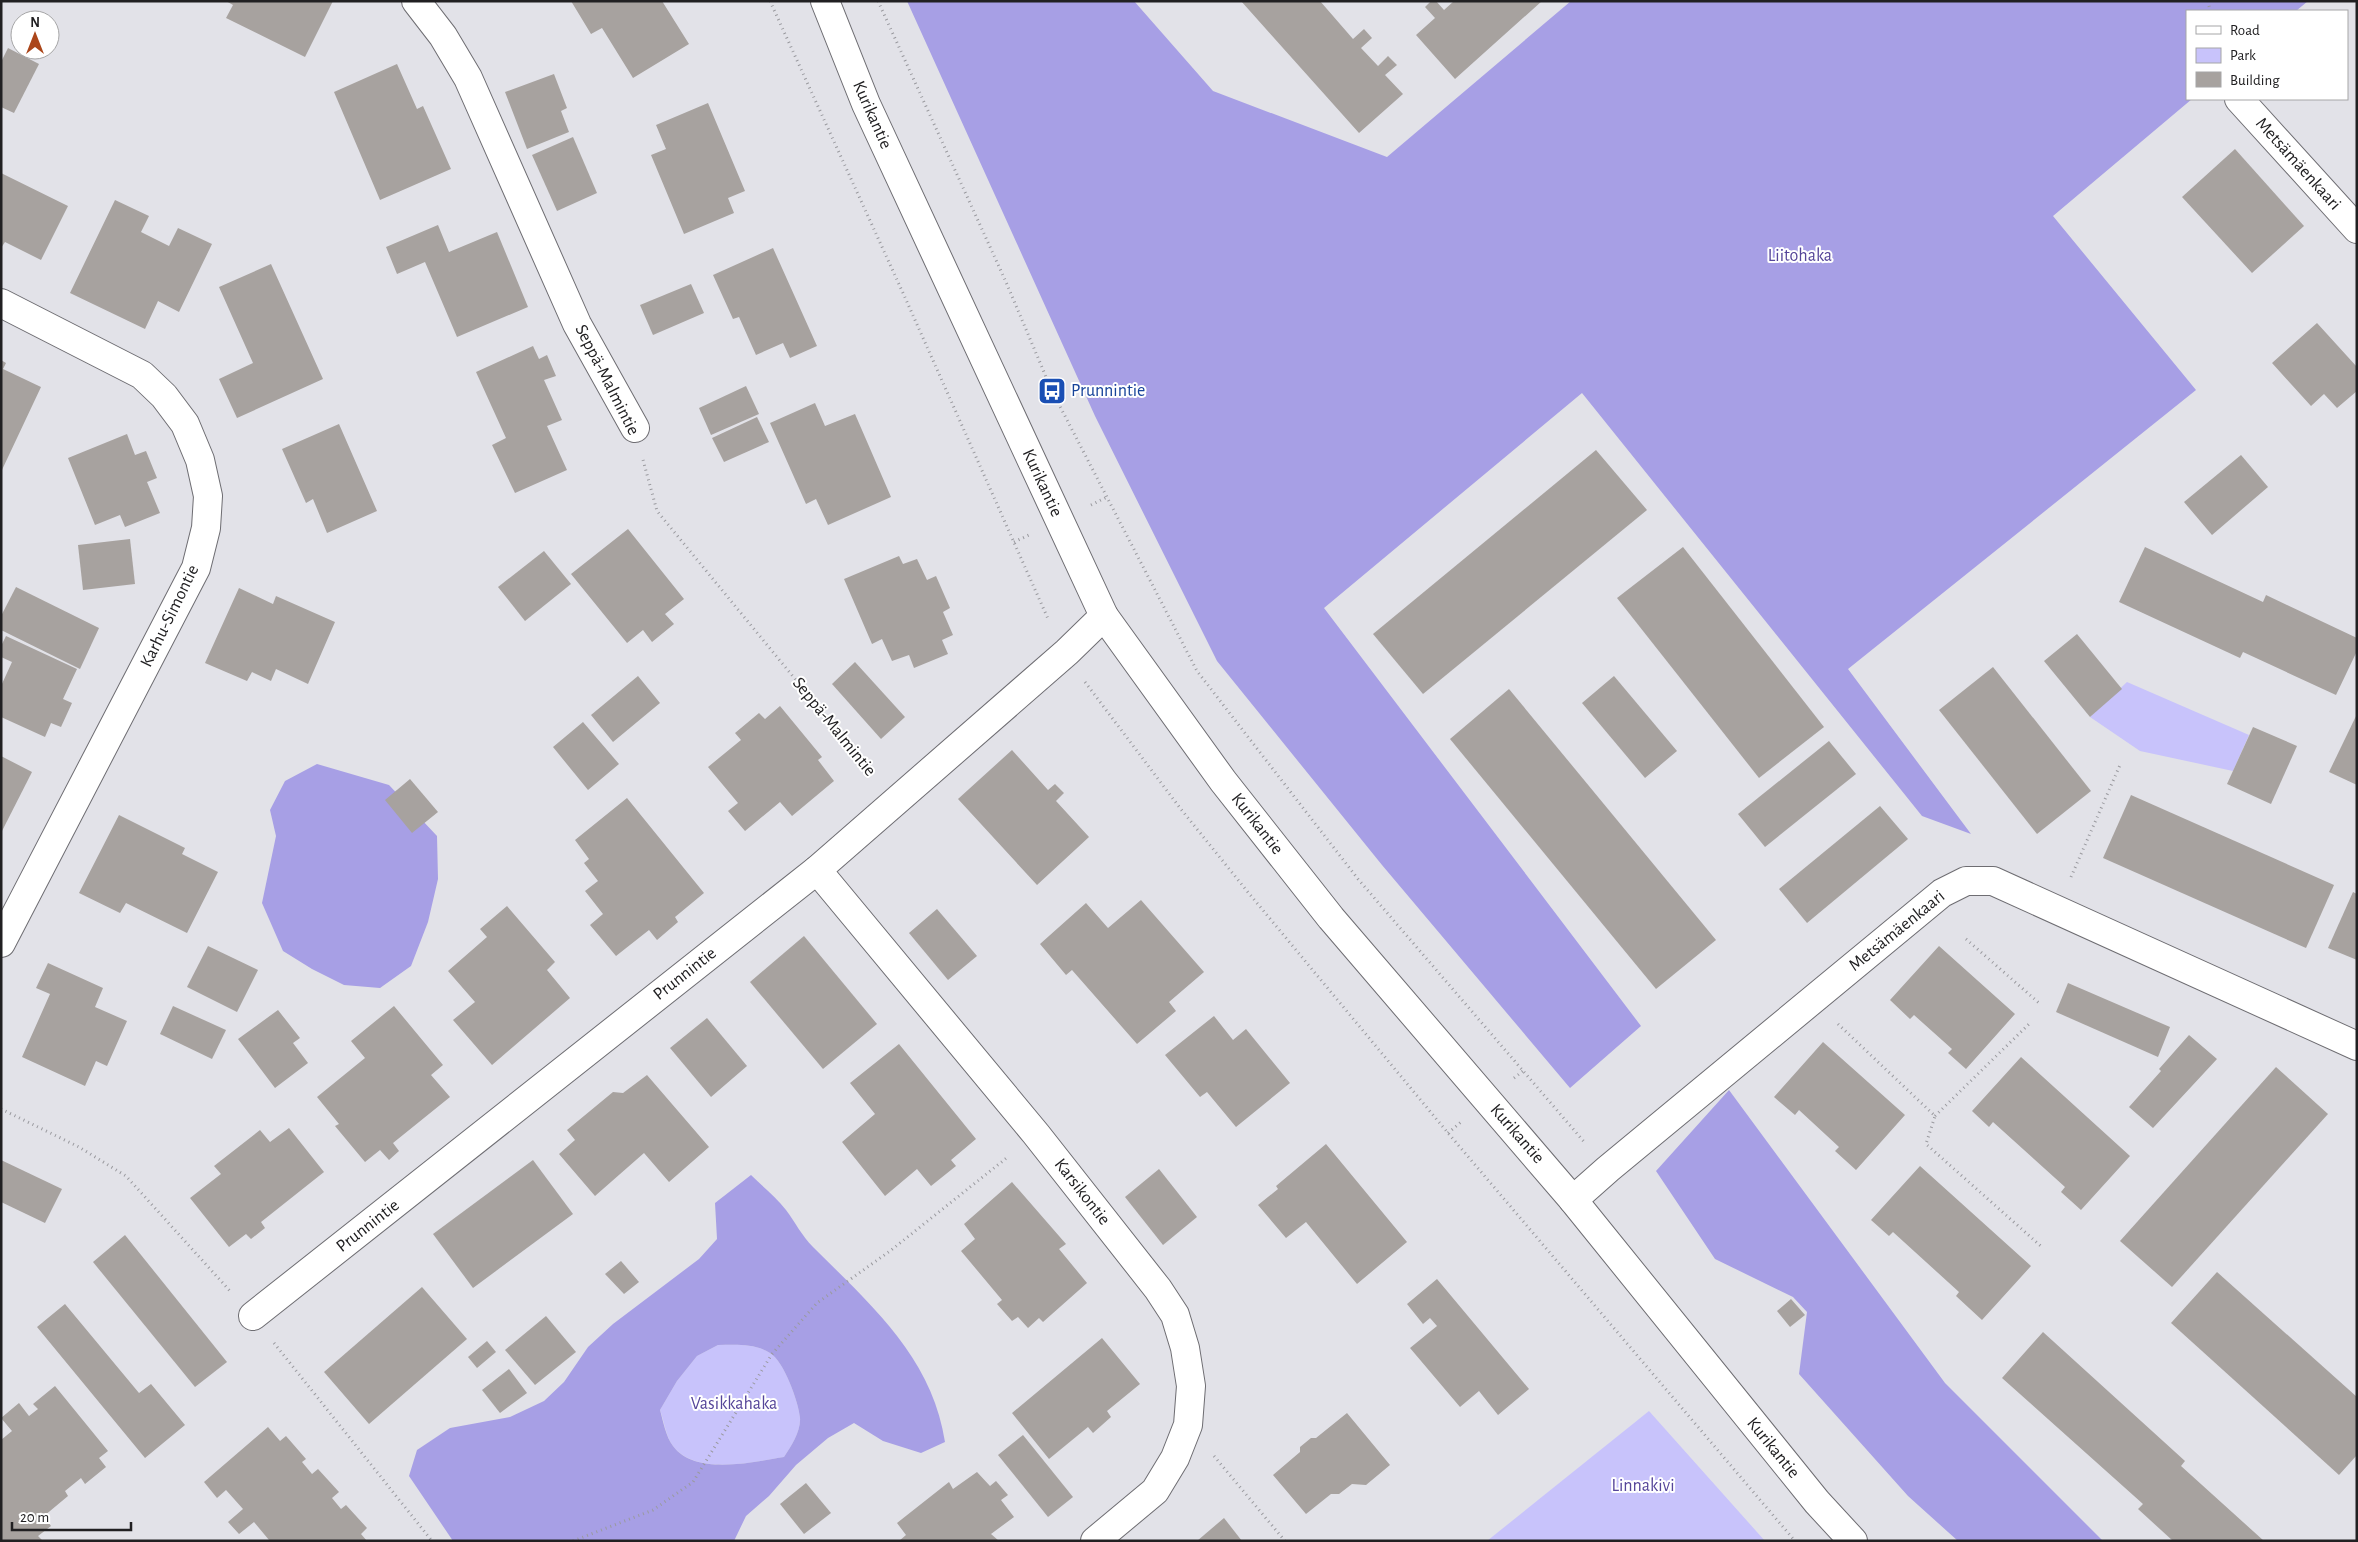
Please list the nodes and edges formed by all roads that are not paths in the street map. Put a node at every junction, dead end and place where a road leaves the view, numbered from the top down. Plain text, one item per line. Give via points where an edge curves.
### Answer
1 (416, 1) edge
2 (825, 1) edge
3 (2240, 100) edge
4 (2357, 229) edge
5 (1, 303) edge
6 (635, 428) road end
7 (1104, 616) junction
8 (817, 870) junction
9 (1, 943) edge
10 (2357, 1046) edge
11 (1573, 1200) junction
12 (253, 1316) dead end
13 (1096, 1541) edge
14 (1853, 1541) edge

1 - 6 street, Seppä-Malmintie via 443,36 468,78 577,324
2 - 7 street, Kurikantie via 866,104
3 - 4 street, Metsämäenkaari
5 - 9 street, Karhu-Simontie via 142,375 164,396 185,424 200,460 208,496 206,528 196,568
7 - 8 street, Prunnintie
7 - 11 street, Kurikantie via 1223,781 1331,918
8 - 12 street, Prunnintie
8 - 13 street, Karsikontie via 1036,1134 1175,1315 1185,1348 1191,1386 1188,1425 1175,1458 1155,1491
10 - 11 street, Metsämäenkaari via 1993,881 1966,881 1942,893
11 - 14 street, Kurikantie via 1817,1502

